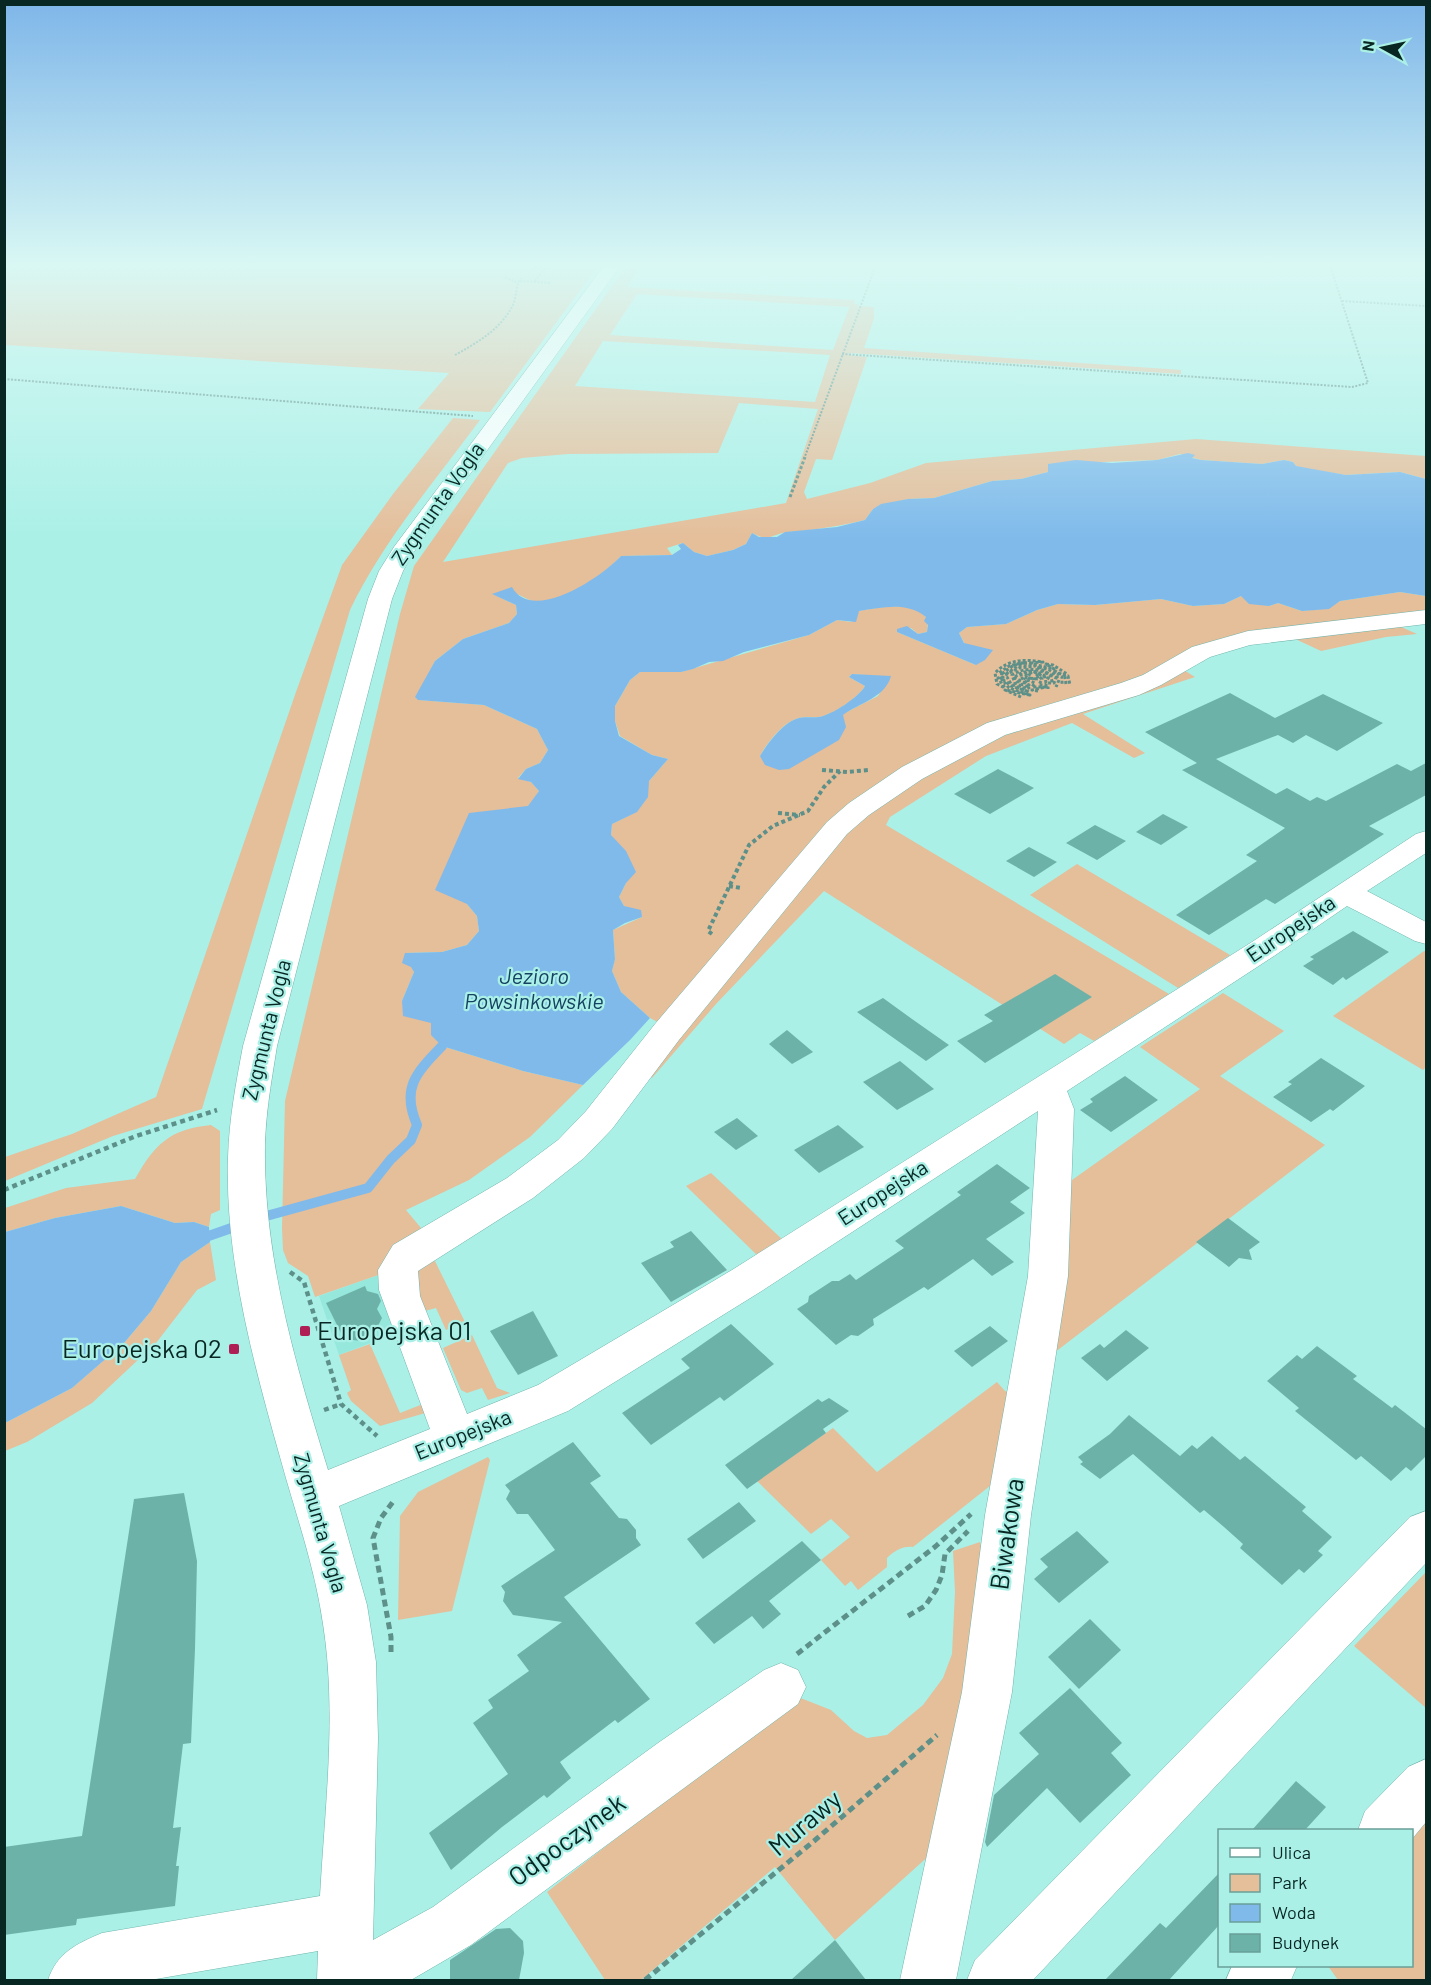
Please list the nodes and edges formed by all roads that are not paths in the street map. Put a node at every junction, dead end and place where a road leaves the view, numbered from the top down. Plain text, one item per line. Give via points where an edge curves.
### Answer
1 (547, 355) edge
2 (1426, 617) edge
3 (1426, 840) edge
4 (1346, 893) junction
5 (1426, 934) edge
6 (1044, 1088) junction
7 (455, 1439) junction
8 (313, 1496) junction
9 (1421, 1548) edge
10 (785, 1673) road end
11 (1426, 1785) edge
12 (1385, 1829) edge
13 (347, 1919) junction
14 (1267, 1967) edge
15 (345, 1978) edge
16 (76, 1980) edge
17 (928, 1980) edge
18 (995, 1980) edge
19 (1254, 1980) edge

1 - 8 street, Zygmunta Vogla via 391,571 380,599 251,1084 247,1105 247,1197 271,1272 275,1363
2 - 7 street via 1235,641 1195,655 1130,690 996,729 912,773 859,809 837,828 599,1120 571,1149 520,1188 403,1260 395,1275 400,1296
3 - 4 street, Europejska
4 - 5 street
4 - 6 street, Europejska
6 - 7 street, Europejska via 746,1281 553,1398
6 - 17 street, Biwakowa via 1053,1097 1056,1109 1048,1276 1008,1515 987,1692
7 - 8 street, Europejska
8 - 13 street, Zygmunta Vogla via 339,1585 350,1642 355,1702
9 - 18 street
10 - 15 street, Odpoczynek via 666,1768 452,1926 384,1965
11 - 12 street
13 - 15 street, Zygmunta Vogla
13 - 16 street via 102,1961
14 - 19 street

